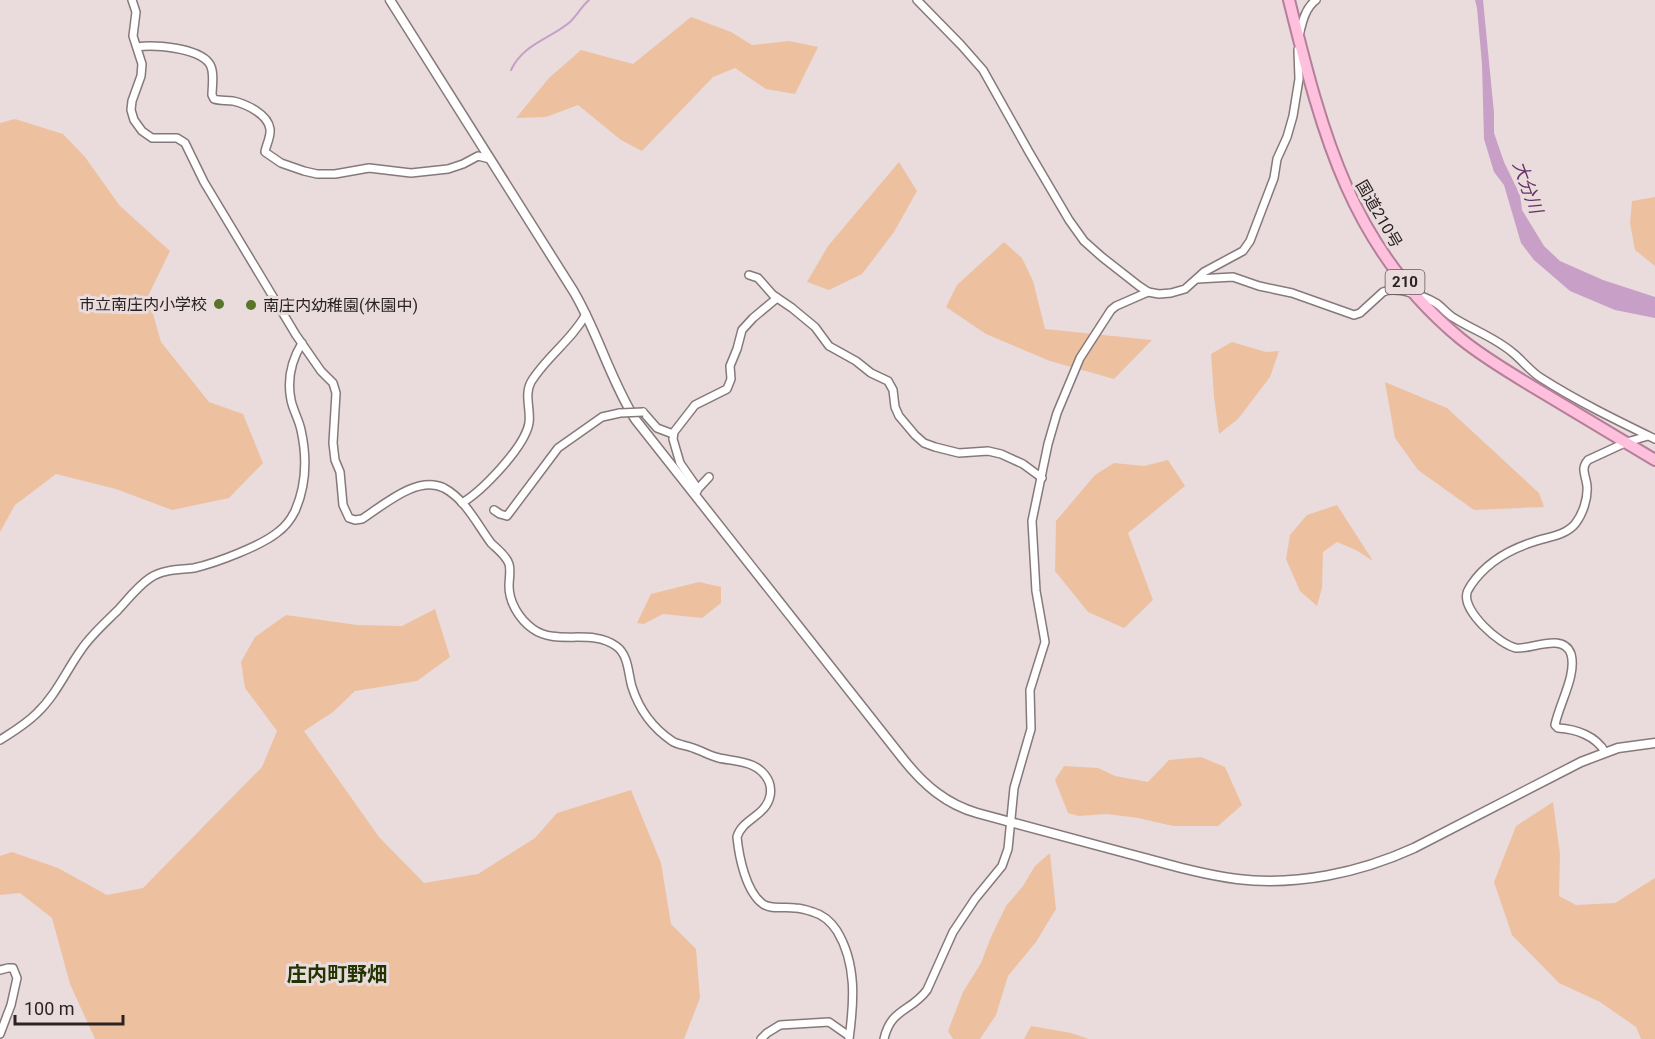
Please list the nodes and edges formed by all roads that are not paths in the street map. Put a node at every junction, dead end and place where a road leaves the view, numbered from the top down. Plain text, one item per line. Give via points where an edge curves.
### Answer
1 (132, 0) edge
2 (390, 0) edge
3 (917, 0) edge
4 (1289, 0) edge
5 (1316, 0) edge
6 (1299, 37) junction
7 (137, 47) junction
8 (490, 159) junction
9 (749, 275) dead end
10 (1197, 279) junction
11 (1148, 292) junction
12 (1416, 295) junction
13 (777, 298) junction
14 (586, 314) junction
15 (302, 343) junction
16 (673, 434) junction
17 (1651, 437) edge
18 (1626, 442) junction
19 (1655, 460) edge
20 (709, 477) dead end
21 (1042, 478) junction
22 (695, 492) junction
23 (462, 503) junction
24 (494, 510) dead end
25 (0, 740) edge
26 (1655, 743) edge
27 (1605, 752) junction
28 (1011, 822) junction
29 (0, 970) edge
30 (0, 1034) edge
31 (849, 1038) edge
32 (761, 1039) edge
33 (884, 1039) edge

1 - 7 street
2 - 8 street
3 - 11 street via 983,70 1084,241
4 - 6 highway, 国道210号 / 210
5 - 6 street via 1305,15
6 - 10 street via 1299,79 1293,116 1253,235 1243,251
6 - 12 highway, 国道210号 / 210 via 1341,177 1373,237
7 - 8 street via 176,48 207,61 212,69 213,99 251,107 270,126 265,153 296,169 317,174 369,168 417,172 448,169 478,156
7 - 15 street via 142,68 130,110 134,120 152,138 177,138 185,143 204,182
8 - 14 street
9 - 13 street via 758,278
10 - 11 street via 1176,292
10 - 12 street via 1233,277 1354,315 1387,290
11 - 21 street via 1111,310 1080,358 1057,413
12 - 17 street via 1508,349 1541,378 1572,397
12 - 18 highway, 国道210号 / 210 via 1473,348
13 - 16 street via 742,330 727,389 692,408
13 - 21 street via 815,327 829,346 888,381 896,411 924,443 959,453 1001,454
14 - 22 street via 628,408
14 - 23 street via 532,381 528,394 529,422 514,453
15 - 23 street via 336,390 333,450 349,518 362,519 408,489 427,485 444,489
15 - 25 street via 292,363 290,390 302,434 304,462 303,485 293,514 270,537 220,561 166,571 151,578 91,636 38,712
16 - 22 street via 682,466 696,486
16 - 24 street, bridge via 657,428 643,412 602,417 558,448 507,516
17 - 18 street
18 - 19 highway, 国道210号 / 210
18 - 27 street via 1584,465 1584,505 1570,530 1493,561 1467,592 1469,608 1476,618 1505,644 1516,648 1549,642 1569,650 1571,674 1555,725 1583,733
20 - 22 street
21 - 28 street via 1034,506 1032,535 1045,642 1030,690 1031,729 1013,795
22 - 28 street via 915,774 956,806
23 - 31 street via 507,560 512,603 529,626 539,633 591,637 616,646 625,658 641,709 666,736 710,756 749,764 769,781 771,790 766,807 738,833 744,873 765,905 815,912 834,926 844,943 851,970
26 - 27 street
27 - 28 street via 1405,852 1355,869 1306,878 1274,881 1209,874
28 - 33 street via 1002,866 953,932 927,990 895,1016
29 - 30 street via 13,968 17,978
31 - 32 street via 829,1022 780,1026

